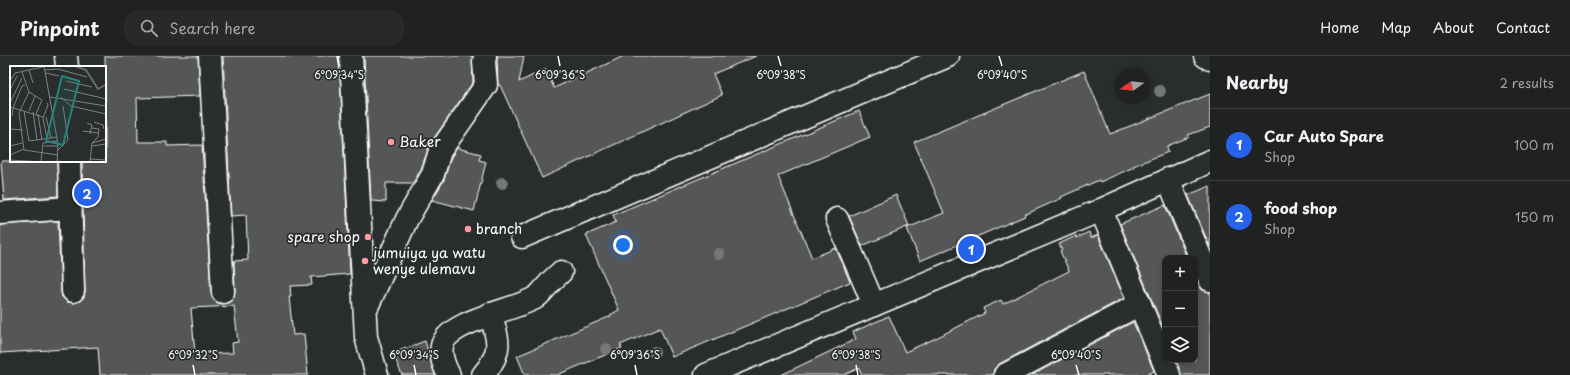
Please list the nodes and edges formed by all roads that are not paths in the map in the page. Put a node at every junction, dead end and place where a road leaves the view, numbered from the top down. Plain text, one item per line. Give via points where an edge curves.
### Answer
1 (66, 56) edge
2 (210, 56) edge
3 (351, 56) edge
4 (485, 56) edge
5 (948, 56) edge
6 (1205, 56) edge
7 (1210, 59) edge
8 (67, 66) edge
9 (1210, 161) edge
10 (69, 162) edge
11 (1168, 179) junction
12 (70, 208) junction
13 (1100, 210) junction
14 (0, 213) edge
15 (837, 219) dead end
16 (522, 237) dead end
17 (562, 272) dead end
18 (1210, 280) edge
19 (72, 290) dead end
20 (223, 292) dead end
21 (1140, 304) junction
22 (874, 305) junction
23 (365, 310) junction
24 (490, 314) junction
25 (377, 375) edge
26 (449, 375) edge
27 (483, 375) edge
28 (706, 375) edge
29 (1005, 375) edge
30 (1169, 375) edge

1 - 8 street
2 - 20 street
3 - 23 street
4 - 23 street via 486,85 440,151 433,174 408,219
5 - 16 street
6 - 7 street
9 - 11 street
10 - 12 street
11 - 13 street
11 - 18 street
12 - 14 street
12 - 19 street
13 - 21 street
13 - 22 street
15 - 22 street
17 - 24 street via 536,298
21 - 29 street
21 - 30 street
22 - 28 street
23 - 25 street via 366,337
24 - 26 street via 456,329 442,345 442,362
24 - 27 street via 498,346 490,368

